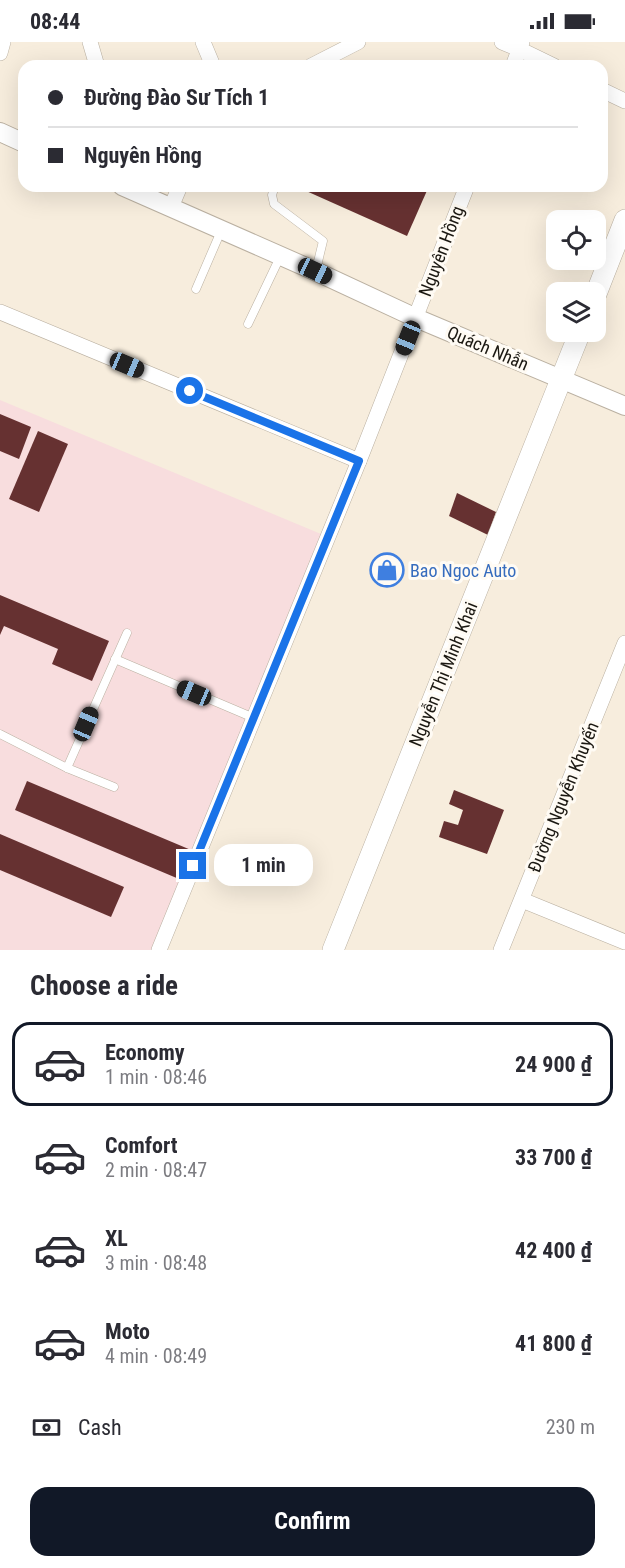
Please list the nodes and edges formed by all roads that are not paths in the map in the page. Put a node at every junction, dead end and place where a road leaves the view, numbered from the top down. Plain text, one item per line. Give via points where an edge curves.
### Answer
1 (3, 42) edge
2 (90, 42) edge
3 (203, 42) edge
4 (502, 42) edge
5 (355, 43) edge
6 (521, 45) edge
7 (0, 53) edge
8 (95, 60) edge
9 (210, 60) edge
10 (322, 60) edge
11 (515, 60) edge
12 (545, 60) edge
13 (608, 93) edge
14 (625, 101) edge
15 (0, 132) edge
16 (18, 140) edge
17 (136, 192) edge
18 (177, 192) edge
19 (273, 192) edge
20 (464, 192) edge
21 (171, 207) junction
22 (625, 220) edge
23 (222, 230) junction
24 (281, 256) junction
25 (315, 271) junction
26 (601, 282) edge
27 (196, 289) dead end
28 (0, 312) edge
29 (416, 318) junction
30 (248, 324) dead end
31 (576, 342) edge
32 (561, 379) junction
33 (625, 406) edge
34 (359, 461) junction
35 (126, 633) dead end
36 (625, 643) edge
37 (115, 659) junction
38 (254, 718) junction
39 (0, 734) edge
40 (67, 768) junction
41 (114, 787) dead end
42 (522, 900) junction
43 (625, 942) edge
44 (159, 950) edge
45 (333, 950) edge
46 (501, 950) edge

1 - 7 street
2 - 8 street
3 - 9 street
4 - 6 street
5 - 10 street
6 - 11 street
6 - 12 street
13 - 14 street
15 - 16 street
17 - 21 street, Quách Nhẫn
18 - 21 street
19 - 25 lane via 274,204 323,241
20 - 29 street, Nguyên Hồng
21 - 23 street, Quách Nhẫn
22 - 26 main road
23 - 24 street, Quách Nhẫn
23 - 27 lane
24 - 25 street, Quách Nhẫn
24 - 30 lane
25 - 29 street, Quách Nhẫn
28 - 34 street
29 - 32 street, Quách Nhẫn
29 - 34 street, Nguyên Hồng
31 - 32 main road, Nguyễn Thị Minh Khai
32 - 33 street, Quách Nhẫn
32 - 45 main road, Nguyễn Thị Minh Khai
34 - 38 street, Nguyên Hồng
35 - 37 lane
36 - 42 street, Đường Nguyễn Khuyến
37 - 38 lane
37 - 40 lane
38 - 44 street, Nguyên Hồng
39 - 40 lane
40 - 41 lane
42 - 43 street
42 - 46 street, Đường Nguyễn Khuyến

